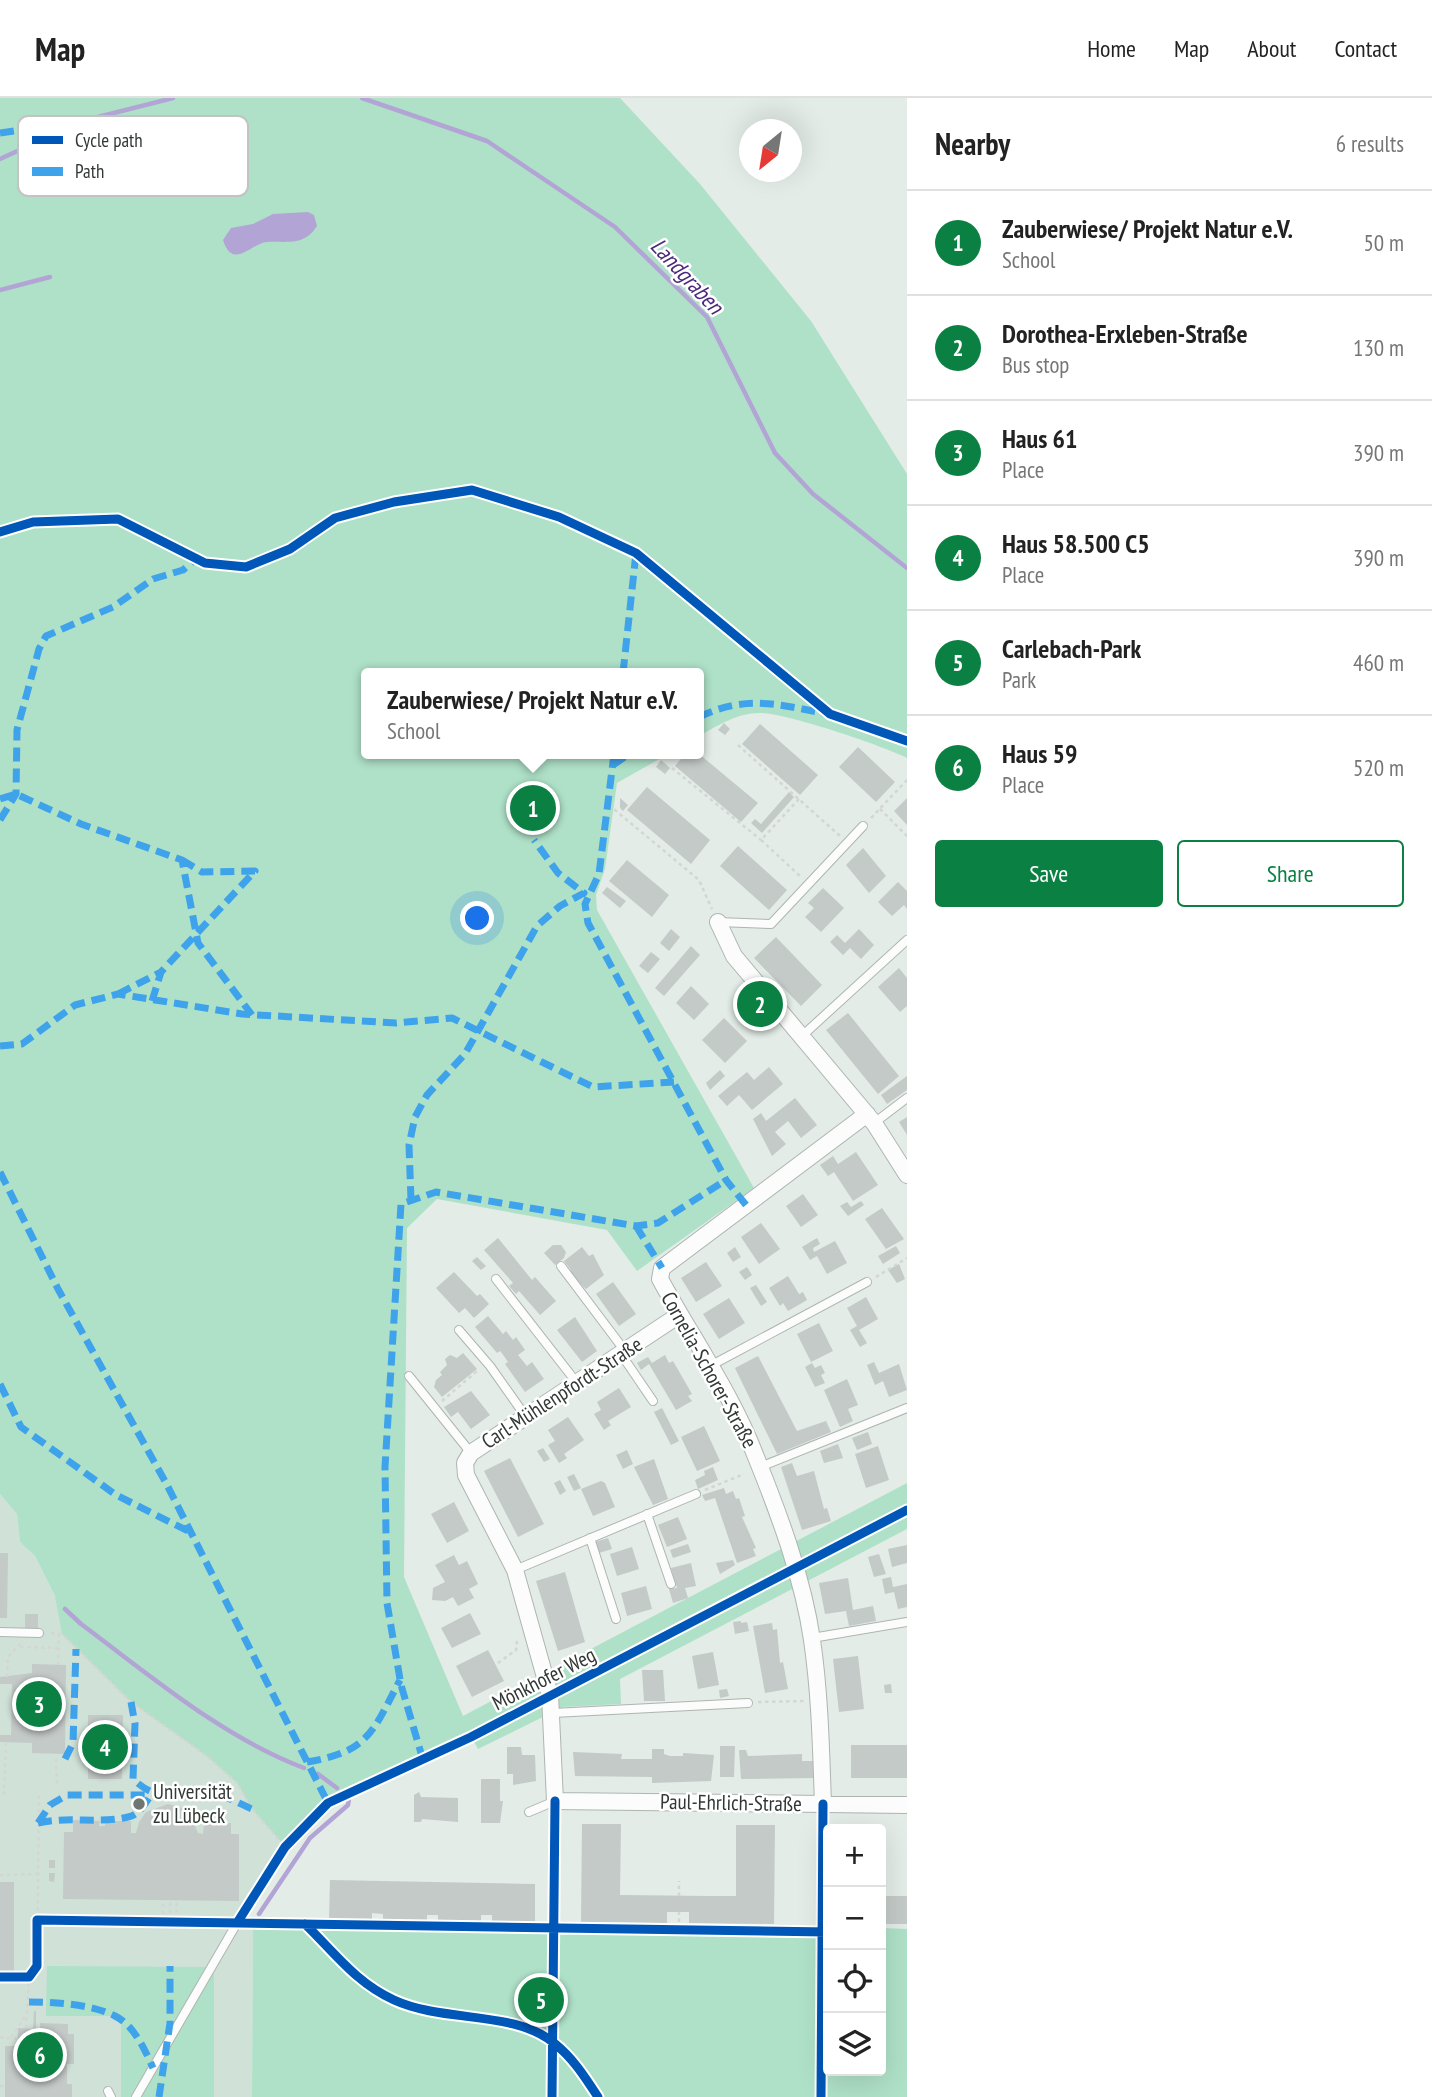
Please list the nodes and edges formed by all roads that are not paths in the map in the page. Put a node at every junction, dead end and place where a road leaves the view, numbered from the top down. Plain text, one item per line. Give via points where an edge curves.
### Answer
1 (863, 826) road end
2 (718, 922) joint
3 (907, 940) edge
4 (802, 1036) junction
5 (907, 1098) edge
6 (870, 1119) junction
7 (907, 1175) edge
8 (561, 1266) dead end
9 (496, 1279) dead end
10 (867, 1282) road end
11 (679, 1315) junction
12 (460, 1330) dead end
13 (623, 1352) junction
14 (710, 1366) junction
15 (409, 1376) dead end
16 (577, 1383) junction
17 (653, 1401) dead end
18 (907, 1408) edge
19 (526, 1416) junction
20 (471, 1453) junction
21 (760, 1467) junction
22 (696, 1494) road end
23 (648, 1514) junction
24 (590, 1538) junction
25 (514, 1570) junction
26 (671, 1584) dead end
27 (616, 1619) dead end
28 (907, 1622) edge
29 (0, 1632) edge
30 (39, 1633) road end
31 (812, 1638) junction
32 (748, 1703) road end
33 (553, 1713) junction
34 (555, 1801) junction
35 (823, 1804) junction
36 (907, 1805) edge
37 (529, 1812) dead end
38 (237, 1923) dead end
39 (136, 2097) edge

1 - 2 lane via 771,924
2 - 4 street via 734,956
3 - 4 lane
4 - 6 street
5 - 6 lane
6 - 7 street
6 - 11 street, Cornelia-Schorer-Straße via 662,1268 660,1279
8 - 13 lane
9 - 16 lane
10 - 14 lane
11 - 13 street, Carl-Mühlenpfordt-Straße
11 - 14 street, Cornelia-Schorer-Straße
12 - 19 lane
13 - 16 street, Carl-Mühlenpfordt-Straße
13 - 17 lane
14 - 21 street, Cornelia-Schorer-Straße
15 - 20 lane
16 - 19 street, Carl-Mühlenpfordt-Straße
18 - 21 lane
19 - 20 street, Carl-Mühlenpfordt-Straße
20 - 25 street, Carl-Mühlenpfordt-Straße via 465,1463 466,1475
21 - 31 street, Cornelia-Schorer-Straße via 796,1569
22 - 23 lane
23 - 24 lane
23 - 26 lane
24 - 25 lane
24 - 27 lane
25 - 33 street, Carl-Mühlenpfordt-Straße
28 - 31 lane
29 - 30 lane
31 - 35 street, Cornelia-Schorer-Straße
32 - 33 lane
33 - 34 street, Carl-Mühlenpfordt-Straße
34 - 35 street, Paul-Ehrlich-Straße
34 - 37 lane
35 - 36 street, Paul-Ehrlich-Straße
38 - 39 lane

